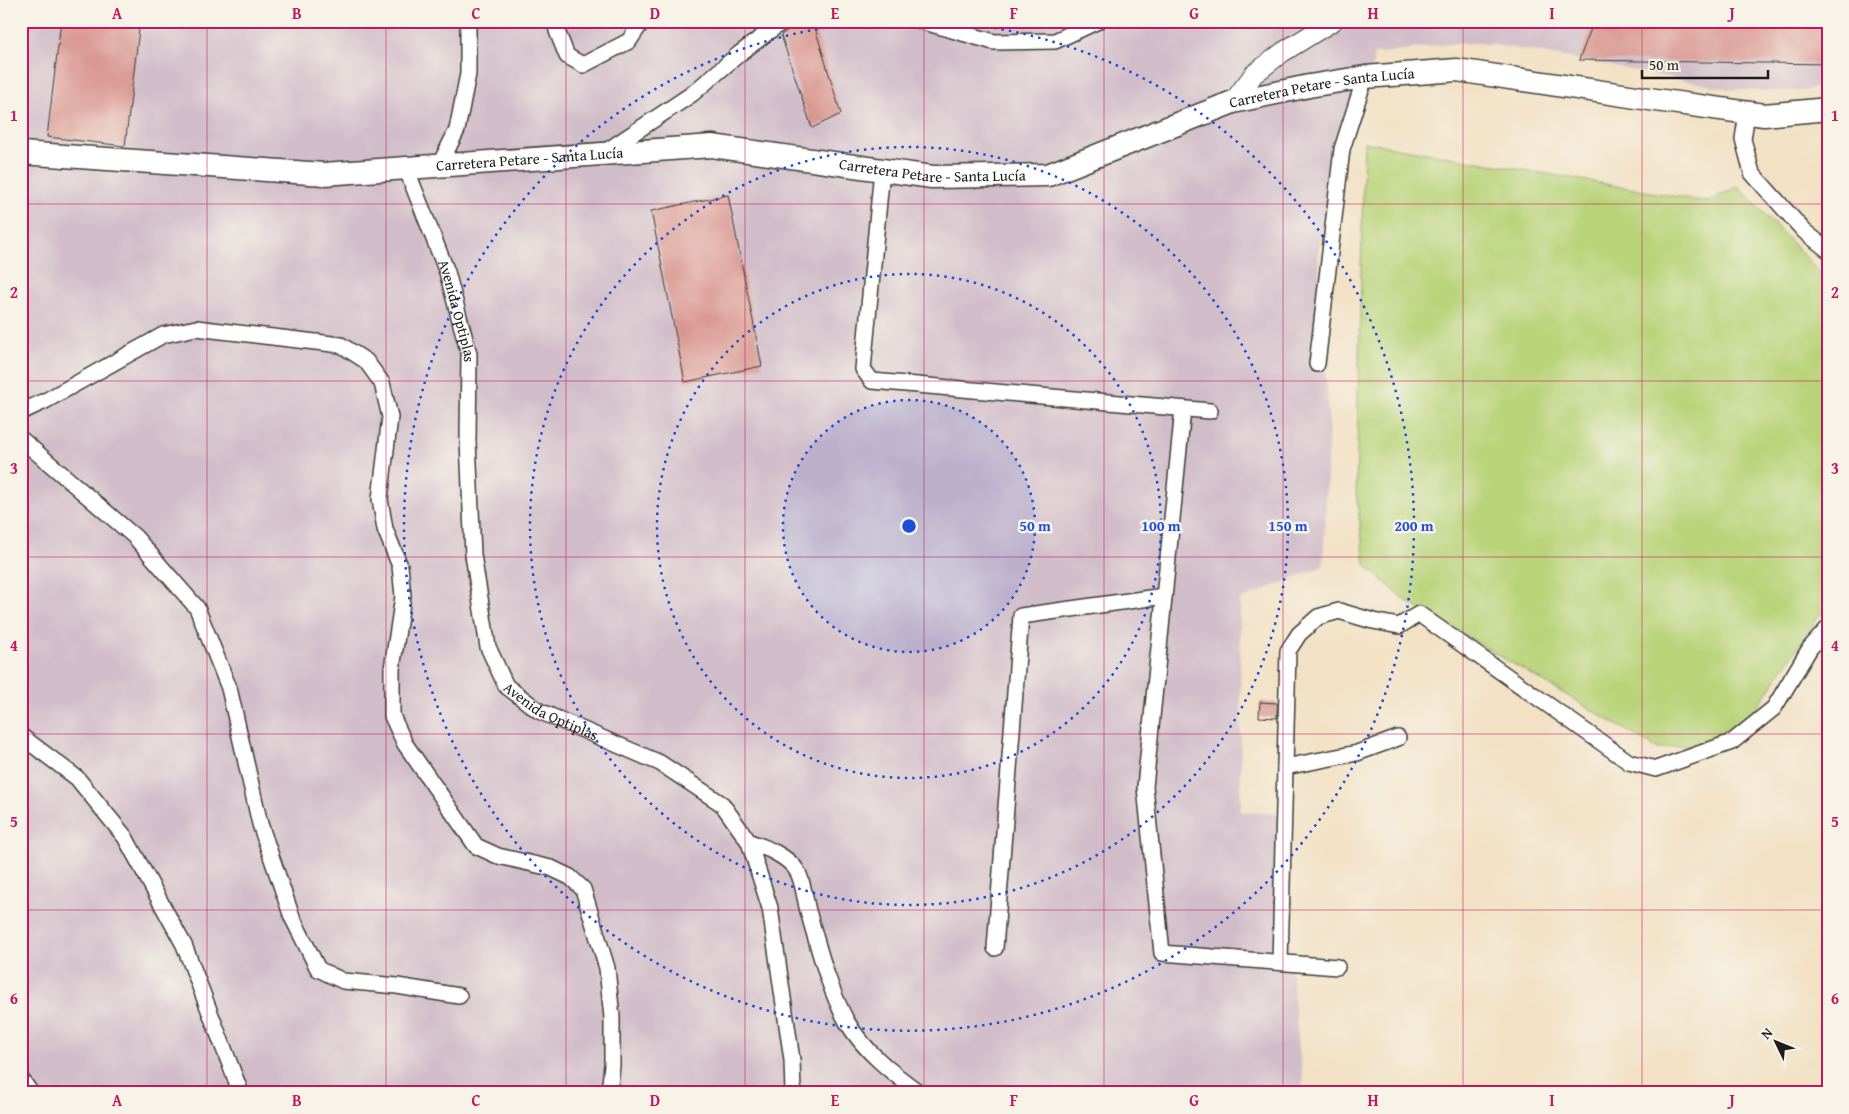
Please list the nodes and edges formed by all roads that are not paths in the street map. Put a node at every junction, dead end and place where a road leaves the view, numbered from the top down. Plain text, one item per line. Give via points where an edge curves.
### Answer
1 (468, 21) edge
2 (556, 21) edge
3 (640, 21) edge
4 (783, 21) edge
5 (921, 21) edge
6 (1098, 21) edge
7 (1333, 21) edge
8 (1365, 76) junction
9 (1233, 102) junction
10 (1828, 109) edge
11 (1747, 112) junction
12 (21, 153) edge
13 (602, 154) junction
14 (439, 166) junction
15 (406, 168) junction
16 (882, 170) junction
17 (1828, 250) edge
18 (1317, 364) dead end
19 (1183, 409) junction
20 (1210, 411) dead end
21 (21, 412) edge
22 (21, 440) edge
23 (1164, 596) junction
24 (1828, 628) edge
25 (21, 736) edge
26 (1398, 738) dead end
27 (1285, 767) junction
28 (749, 842) junction
29 (995, 948) dead end
30 (1280, 962) junction
31 (1337, 967) dead end
32 (459, 996) dead end
33 (21, 1079) edge
34 (30, 1093) edge
35 (241, 1093) edge
36 (609, 1093) edge
37 (793, 1093) edge
38 (920, 1093) edge

1 - 14 street via 468,74 457,130
2 - 3 street via 567,56 583,65 629,41
4 - 13 street via 692,94
5 - 6 street via 994,42 1055,41
7 - 9 street via 1254,74
8 - 9 main road, Carretera Petare - Santa Lucía
8 - 11 main road, Carretera Petare - Santa Lucía via 1457,70
8 - 18 street via 1342,149
9 - 16 main road, Carretera Petare - Santa Lucía via 1048,175 932,177
10 - 11 main road, Carretera Petare - Santa Lucía via 1764,115
11 - 17 street via 1742,139 1752,173 1804,231
12 - 15 main road, Carretera Petare - Santa Lucía via 324,174
13 - 14 main road, Carretera Petare - Santa Lucía
13 - 16 main road, Carretera Petare - Santa Lucía via 712,146
14 - 15 main road, Carretera Petare - Santa Lucía
15 - 28 street, Avenida Optiplas via 447,272 469,354 472,555 488,647 506,686 539,711 660,763 722,804
16 - 19 street via 863,369 872,381
19 - 20 street
19 - 23 street
21 - 36 street via 163,335 196,328 341,345 366,361 382,383 390,417 380,499 385,529 400,566 403,596 392,669 392,716 405,744 476,846 498,856 551,868 570,877 583,889 607,968 612,1018
22 - 32 street via 135,536 197,608 229,688 260,824 292,917 318,969 343,981
23 - 29 street via 1021,616
23 - 30 street via 1145,787 1162,953
24 - 27 street via 1810,648 1774,708 1732,742 1656,768 1629,762 1419,614 1399,626 1339,611 1318,617 1299,634 1288,651
25 - 35 street via 77,778 125,837 184,945
26 - 27 street via 1357,753
27 - 30 street
28 - 37 street, Avenida Optiplas via 770,908 792,1060
28 - 38 street via 782,856 797,870 828,982 848,1022 866,1047 890,1071
30 - 31 street
33 - 34 street

